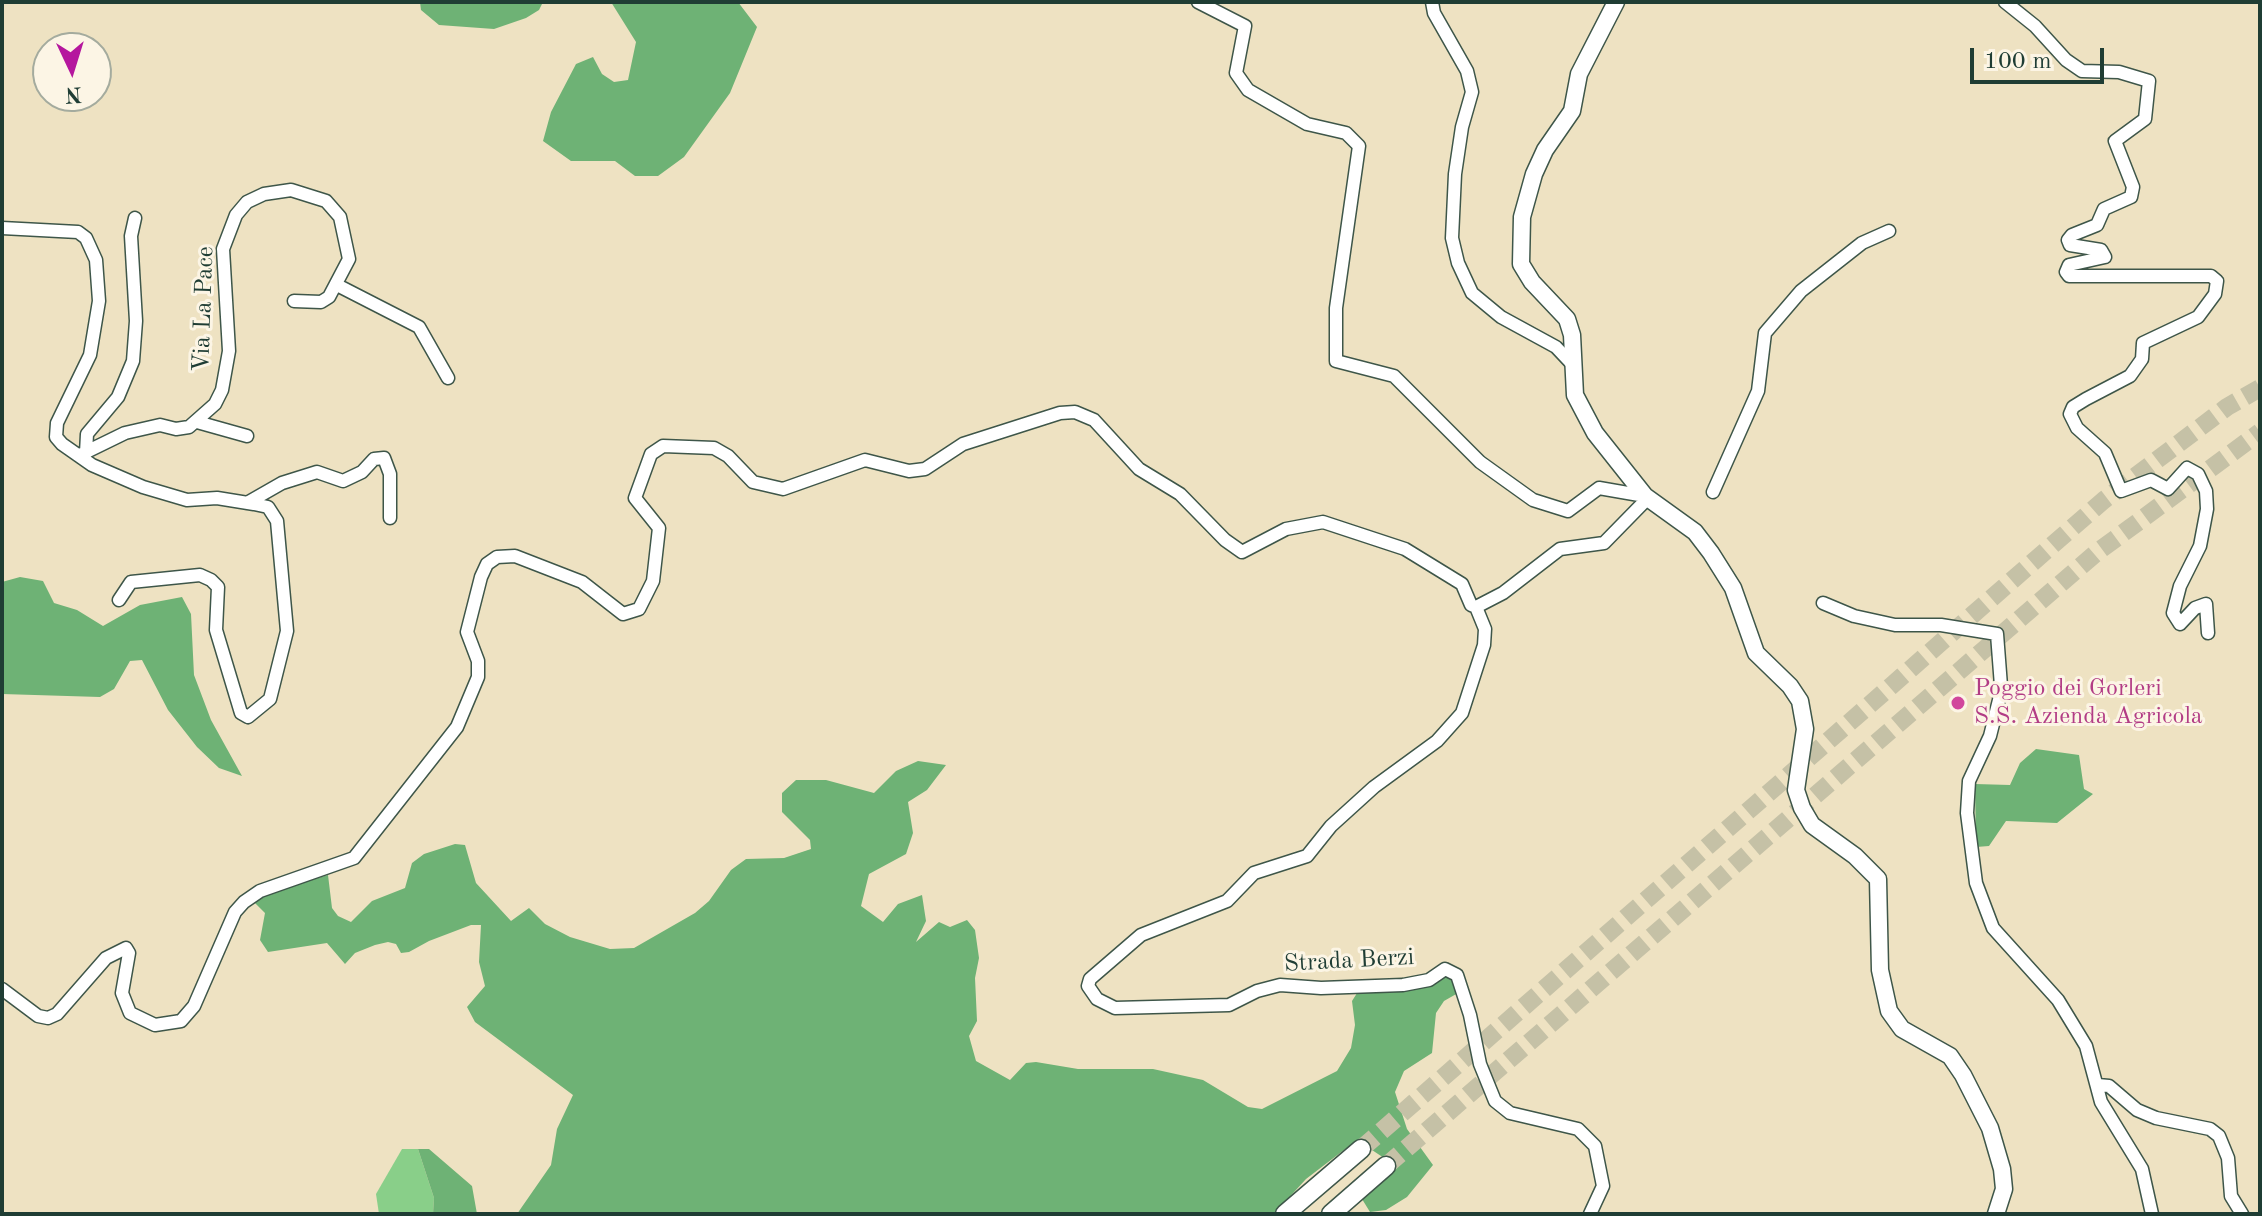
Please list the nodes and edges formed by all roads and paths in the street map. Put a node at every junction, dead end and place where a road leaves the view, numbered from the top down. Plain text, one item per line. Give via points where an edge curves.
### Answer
1 (1198, 2) edge
2 (1432, 2) edge
3 (1616, 2) edge
4 (2005, 2) edge
5 (135, 218) dead end
6 (2, 228) edge
7 (1889, 231) dead end
8 (337, 285) junction
9 (294, 301) dead end
10 (1572, 364) junction
11 (448, 378) dead end
12 (197, 422) junction
13 (247, 436) dead end
14 (84, 454) junction
15 (1713, 492) dead end
16 (1646, 497) junction
17 (247, 503) junction
18 (390, 518) dead end
19 (119, 600) dead end
20 (1823, 603) dead end
21 (1476, 607) junction
22 (2208, 633) dead end
23 (2, 989) edge
24 (2098, 1085) junction
25 (1361, 1149) tunnel mouth
26 (1386, 1166) tunnel mouth
27 (1285, 1214) edge
28 (1331, 1214) edge
29 (1590, 1214) edge
30 (1996, 1214) edge
31 (2152, 1214) edge
32 (2242, 1214) edge

1 - 16 street via 1245,26 1236,73 1248,90 1307,124 1346,133 1359,146 1338,288 1336,361 1394,376 1480,462 1533,500 1568,511 1599,488
2 - 10 street via 1472,92 1455,174 1452,238 1458,263 1472,293 1501,317 1556,347
3 - 10 main road via 1579,74 1572,111 1534,174 1522,217 1521,264 1567,319
4 - 22 street via 2082,71 2119,72 2149,81 2145,119 2115,141 2133,187 2131,197 2104,209 2097,225 2068,240 2070,245 2101,250 2105,257 2069,265 2069,276 2211,276 2217,281 2219,288 2198,317 2143,343 2142,359 2130,376 2073,407 2070,414 2077,428 2105,453 2121,491 2151,480 2168,489 2187,468 2198,474 2207,509 2200,546 2173,613 2180,624 2206,604
5 - 14 street via 133,361 118,397 87,434
6 - 14 street via 78,232 93,249 99,301 90,355 57,423 56,437 70,452
7 - 15 street via 1862,243 1801,291 1765,333 1758,391
8 - 9 street via 321,302
8 - 11 street via 419,327
8 - 12 street, Via La Pace via 349,259 340,217 326,201 291,190 247,202 223,249 229,351 222,390
10 - 16 main road via 1581,410
12 - 13 street
12 - 14 street via 125,433
14 - 17 street via 92,465 143,487 187,500
16 - 21 street via 1604,543 1560,549
16 - 30 main road via 1695,532 1711,553 1733,588 1756,653 1800,701 1805,729 1796,790 1802,808 1812,825 1878,879 1880,970 1889,1011 1902,1029 1950,1056 1963,1075 1990,1128 2002,1169 2004,1189
17 - 18 street via 282,483 317,472 343,481 374,459 384,458 390,474
17 - 19 street via 268,507 277,521 287,631 274,691 255,714 243,716 229,681 216,630 218,587 211,580 200,575 131,582
20 - 24 street via 1895,625 1941,625 1997,634 1999,700 1990,736 1969,781 1967,813 1976,883 1993,928 2058,1000 2081,1037
21 - 23 street, Strada Berzi via 1462,584 1405,549 1323,522 1286,529 1242,552 1180,494 1139,469 1094,420 1068,412 963,444 925,469 909,471 865,460 783,489 753,482 714,448 663,446 651,454 635,498 659,528 657,563 639,609 619,612 574,577 504,556 487,564 467,632 478,677 457,727 354,858 260,891 244,902 187,1016 160,1026 130,1013 122,993 126,948 106,958 53,1017 38,1016
21 - 29 street, Strada Berzi via 1485,629 1484,645 1462,713 1437,741 1374,787 1307,856 1254,873 1227,901 1141,935 1088,986 1097,999 1115,1008 1229,1005 1280,985 1403,985 1429,980 1445,969 1457,975 1495,1101 1510,1113 1578,1129 1595,1146 1603,1186
24 - 31 street via 2101,1102 2142,1169
24 - 32 street via 2109,1086 2137,1110 2219,1136 2228,1158 2231,1196
25 - 27 highway
26 - 28 highway

